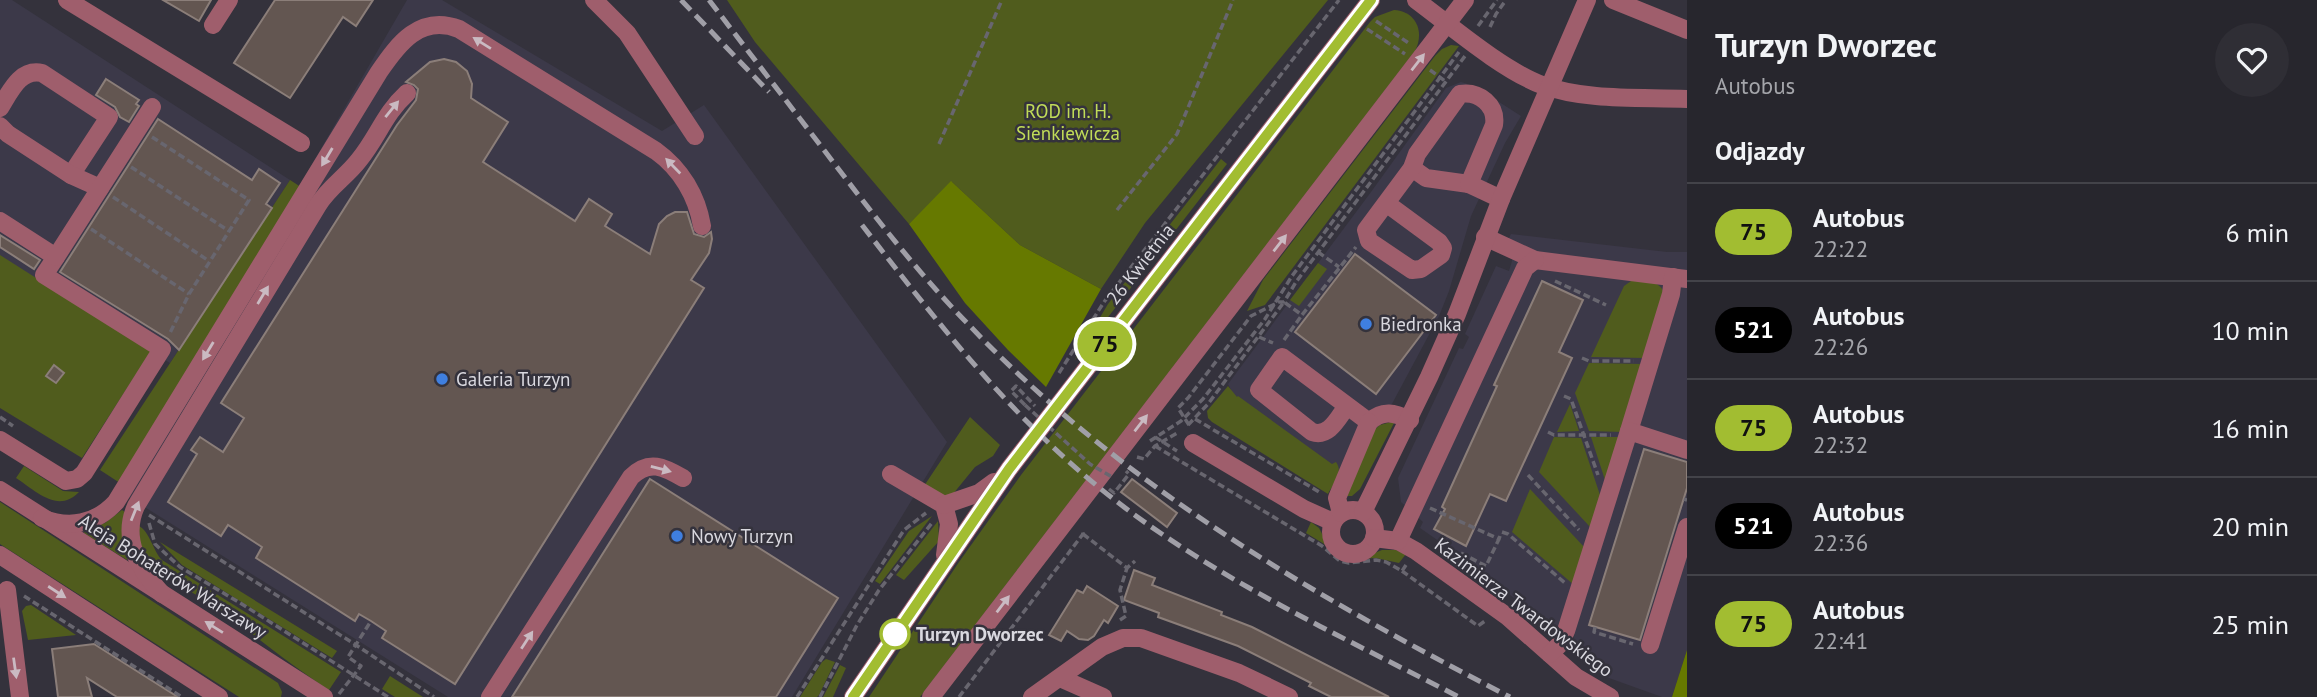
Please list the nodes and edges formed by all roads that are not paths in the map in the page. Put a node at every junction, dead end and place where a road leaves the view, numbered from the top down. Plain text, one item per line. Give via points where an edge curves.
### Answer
1 (67, 0) edge
2 (229, 0) edge
3 (594, 0) edge
4 (1371, 0) edge
5 (1416, 0) edge
6 (1465, 0) edge
7 (1587, 0) edge
8 (1613, 0) edge
9 (1448, 23) junction
10 (213, 25) dead end
11 (1687, 30) edge
12 (1550, 88) junction
13 (407, 93) dead end
14 (1687, 99) edge
15 (152, 107) dead end
16 (0, 108) edge
17 (0, 126) edge
18 (695, 136) dead end
19 (301, 143) dead end
20 (1412, 168) junction
21 (71, 175) junction
22 (1469, 184) junction
23 (100, 188) junction
24 (1501, 199) junction
25 (1386, 203) junction
26 (0, 221) edge
27 (702, 226) dead end
28 (1483, 243) junction
29 (56, 257) junction
30 (1530, 264) junction
31 (1680, 278) edge
32 (1347, 406) junction
33 (1410, 420) junction
34 (1369, 422) junction
35 (1629, 431) junction
36 (0, 440) edge
37 (1193, 443) dead end
38 (1687, 450) edge
39 (1009, 469) junction
40 (891, 474) dead end
41 (683, 478) dead end
42 (0, 490) edge
43 (944, 505) junction
44 (1363, 512) junction
45 (43, 517) junction
46 (1337, 518) junction
47 (1687, 527) edge
48 (1374, 538) junction
49 (1398, 541) junction
50 (0, 555) edge
51 (27, 572) junction
52 (936, 574) junction
53 (10, 593) edge
54 (162, 594) junction
55 (1644, 645) road end
56 (1550, 654) junction
57 (1060, 678) junction
58 (319, 694) edge
59 (20, 697) edge
60 (219, 697) edge
61 (490, 697) edge
62 (853, 697) edge
63 (932, 697) edge
64 (1032, 697) edge
65 (1103, 697) edge
66 (1289, 697) edge
67 (1610, 697) edge

1 - 19 street
2 - 10 street
3 - 18 street via 627,33
4 - 39 street, 26 Kwietnia
5 - 9 street
6 - 9 street
7 - 12 street
8 - 11 street
9 - 12 street via 1504,65
63 -> 9 street
12 - 14 street via 1592,95
12 - 24 street
54 -> 13 street via 134,552 130,538 138,511 318,205 360,159 388,112
15 - 23 street
16 - 21 street via 18,81 35,72 109,117
17 - 21 street
20 - 22 street via 1426,178
20 - 22 street via 1416,154 1460,94 1474,93 1496,116
20 - 25 street
21 - 23 street
22 - 24 street
23 - 29 street
24 - 28 street
25 - 25 street via 1366,230 1369,241 1412,270 1441,256 1439,242
26 - 29 street
27 -> 45 street via 682,176 656,151 459,29 435,25 414,32 379,72 117,500 104,514 82,523 63,524
28 - 30 street
28 - 33 street
29 - 36 street via 44,275 162,349 77,479 65,481
30 - 31 street
30 - 49 street
31 - 35 street
32 - 32 street via 1327,432 1319,434 1259,390 1282,357
32 - 34 street
33 - 34 street via 1394,412
33 - 44 street
34 - 46 street via 1337,498
35 - 38 street
35 - 56 street via 1563,639
37 - 46 street via 1304,509
39 - 43 street via 979,493
39 - 52 street, 26 Kwietnia
40 - 43 street
61 -> 41 street via 631,477 639,469 654,466
42 - 45 street, Aleja Bohaterów Warszawy
43 - 52 street via 948,541
44 - 46 street via 1352,510
44 - 48 street via 1373,523
45 - 54 street, Aleja Bohaterów Warszawy
46 - 48 street via 1331,529 1333,541 1342,551 1361,552
47 - 55 street
48 - 49 street, Kazimierza Twardowskiego
49 - 56 street, Kazimierza Twardowskiego via 1461,582
50 - 51 street
51 - 53 street
51 -> 60 street
52 - 62 street, 26 Kwietnia
53 -> 59 street via 10,635
58 -> 54 street, Aleja Bohaterów Warszawy
56 - 67 street, Kazimierza Twardowskiego via 1576,677
57 - 64 street
57 - 65 street
57 - 66 street via 1101,647 1132,637 1223,666

